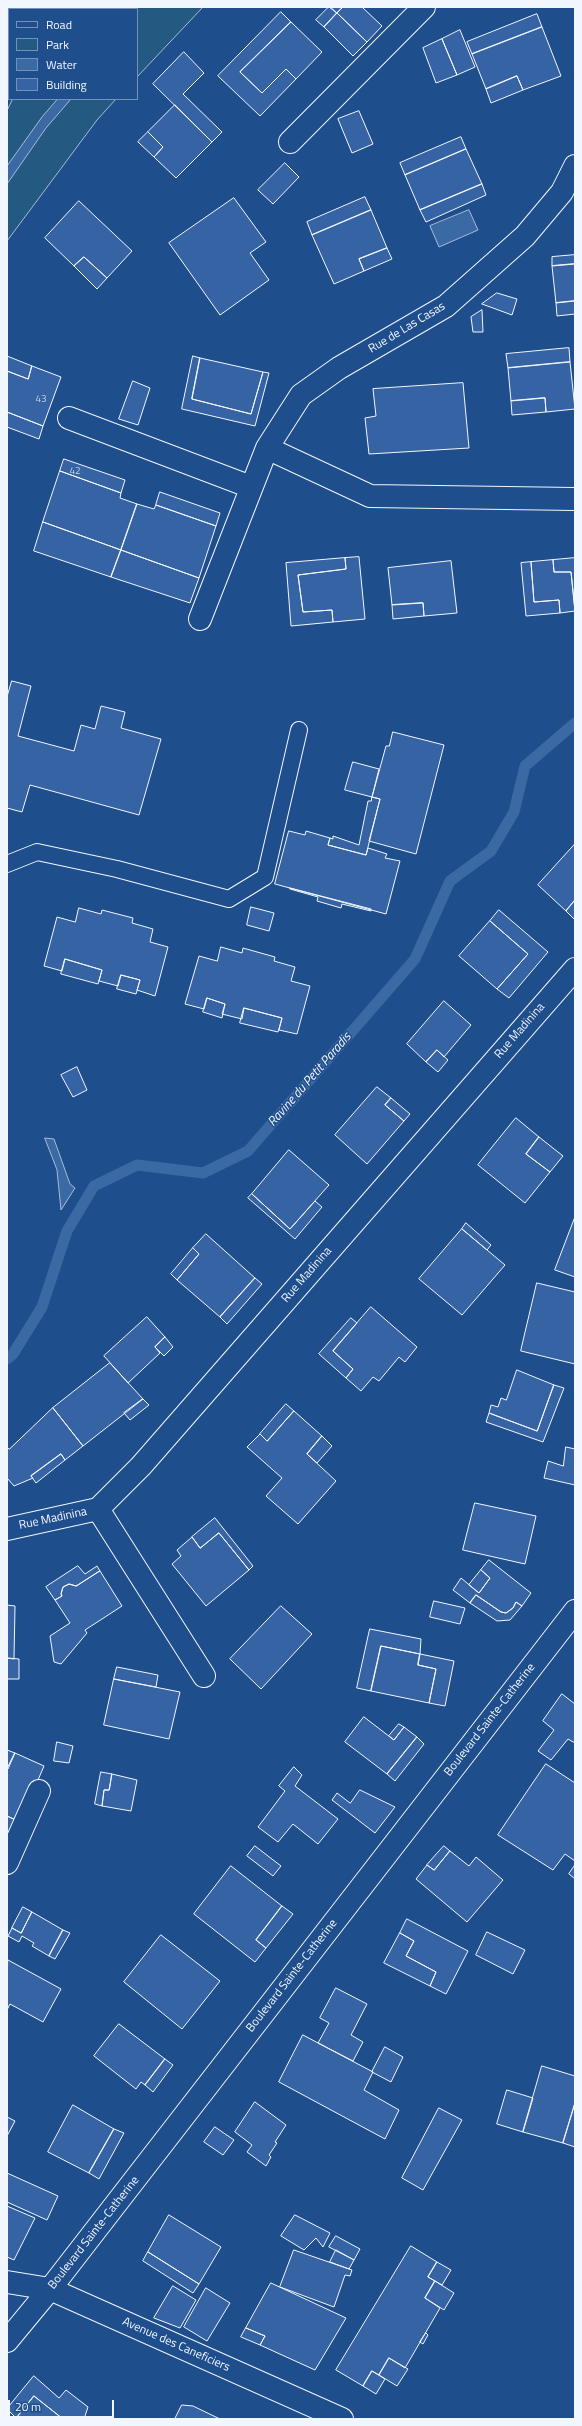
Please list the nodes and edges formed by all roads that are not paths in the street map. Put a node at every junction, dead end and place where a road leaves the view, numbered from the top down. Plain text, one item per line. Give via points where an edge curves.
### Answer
1 (424, 7) edge
2 (290, 142) dead end
3 (575, 166) edge
4 (69, 418) dead end
5 (267, 448) junction
6 (251, 487) junction
7 (574, 499) dead end
8 (200, 619) dead end
9 (299, 730) dead end
10 (7, 864) edge
11 (575, 969) edge
12 (98, 1509) junction
13 (7, 1529) edge
14 (575, 1610) edge
15 (204, 1676) dead end
16 (39, 1791) dead end
17 (7, 1863) edge
18 (7, 2282) edge
19 (50, 2289) junction
20 (7, 2341) edge
21 (342, 2419) edge

1 - 2 street
3 - 5 street, Rue de Las Casas via 562,192 525,236 446,306 339,368 301,395
4 - 6 street
5 - 6 street, Rue de Las Casas
5 - 7 street via 370,496
6 - 8 street, Rue de Las Casas
9 - 10 lane via 265,876 229,899 37,852
11 - 12 street, Rue Madinina via 141,1466
12 - 13 street, Rue Madinina
12 - 15 street
14 - 19 street, Boulevard Sainte-Catherine
16 - 17 street
18 - 19 street, Avenue des Caneficiers
19 - 20 street, Boulevard Sainte-Catherine
19 - 21 street, Avenue des Caneficiers

